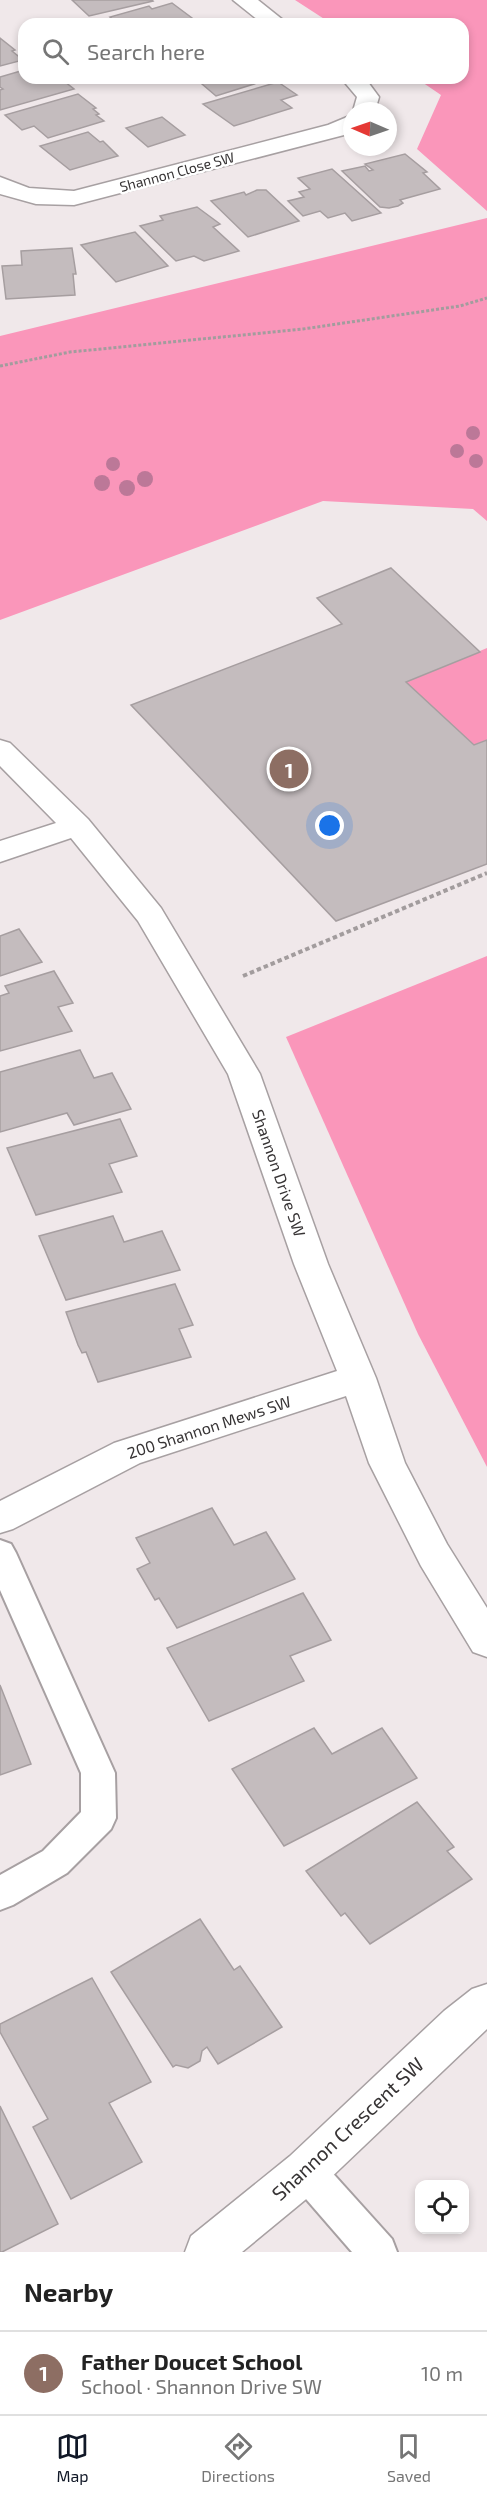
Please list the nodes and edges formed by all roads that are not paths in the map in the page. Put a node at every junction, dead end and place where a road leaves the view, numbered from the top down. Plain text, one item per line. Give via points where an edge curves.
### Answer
1 (244, 0) edge
2 (269, 18) edge
3 (359, 84) edge
4 (367, 102) edge
5 (343, 126) edge
6 (0, 184) edge
7 (0, 749) edge
8 (77, 826) junction
9 (0, 852) edge
10 (358, 1378) junction
11 (0, 1518) edge
12 (0, 1553) edge
13 (487, 1641) edge
14 (0, 1894) edge
15 (487, 2003) edge
16 (306, 2171) junction
17 (207, 2252) edge
18 (378, 2252) edge

1 - 2 street
3 - 4 street via 368,97
5 - 6 street, Shannon Close SW via 85,196 38,197
7 - 8 street, Shannon Drive SW
8 - 9 street
8 - 10 street, Shannon Drive SW via 150,915 244,1074 311,1264
10 - 11 street, 200 Shannon Mews SW via 127,1453
10 - 13 street, Shannon Drive SW via 387,1463 434,1555
12 - 14 lane via 98,1773 99,1818 55,1862
15 - 16 street, Shannon Crescent SW
16 - 17 street, Shannon Crescent SW
16 - 18 lane

